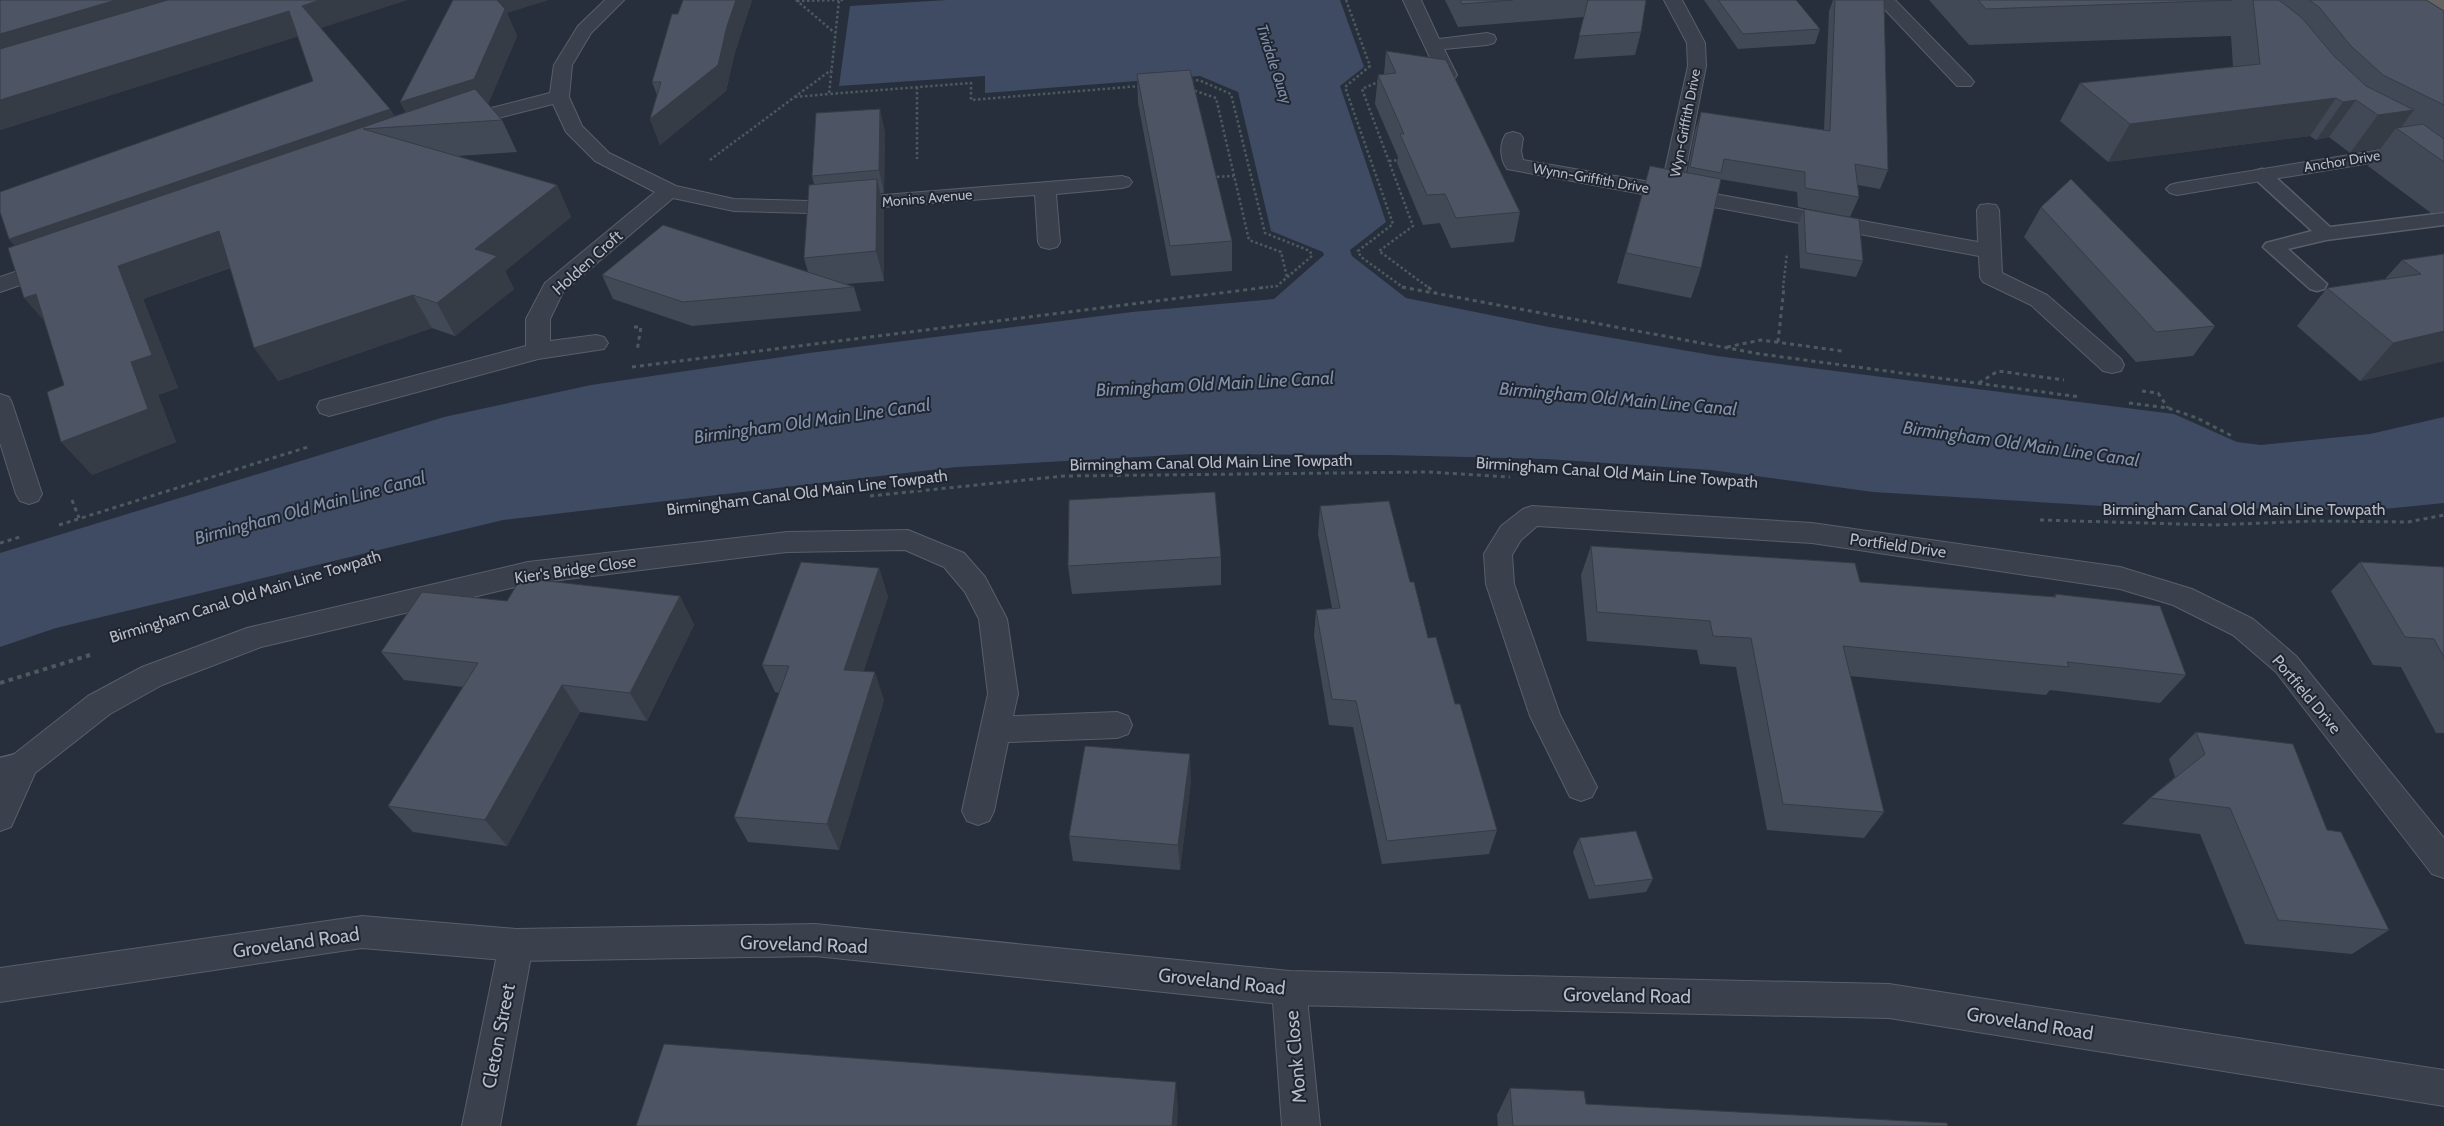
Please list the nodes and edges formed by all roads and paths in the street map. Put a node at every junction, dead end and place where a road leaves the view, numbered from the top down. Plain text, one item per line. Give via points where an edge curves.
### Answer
1 (615, 0) edge
2 (839, 0) edge
3 (843, 0) edge
4 (1346, 0) edge
5 (1412, 0) edge
6 (1673, 0) edge
7 (1885, 0) edge
8 (2432, 0) edge
9 (796, 1) edge
10 (2444, 8) edge
11 (836, 33) junction
12 (1488, 39) dead end
13 (1434, 45) junction
14 (831, 70) junction
15 (1447, 75) joint
16 (1182, 82) edge
17 (1964, 82) dead end
18 (1146, 86) edge
19 (917, 87) junction
20 (1185, 89) edge
21 (829, 94) junction
22 (559, 97) junction
23 (794, 97) junction
24 (437, 130) edge
25 (2380, 135) edge
26 (1512, 138) dead end
27 (1408, 159) edge
28 (1389, 161) junction
29 (2262, 175) junction
30 (1234, 176) junction
31 (1206, 177) edge
32 (1122, 182) dead end
33 (1045, 188) junction
34 (2177, 189) dead end
35 (669, 191) junction
36 (1671, 192) junction
37 (917, 199) junction
38 (1988, 210) dead end
39 (1791, 215) junction
40 (2444, 219) edge
41 (2326, 234) junction
42 (1049, 242) dead end
43 (1990, 252) junction
44 (74, 258) edge
45 (1287, 277) junction
46 (2316, 284) dead end
47 (0, 285) edge
48 (1439, 296) junction
49 (1778, 342) junction
50 (596, 343) dead end
51 (1724, 348) junction
52 (538, 351) junction
53 (1842, 351) dead end
54 (2112, 365) dead end
55 (626, 368) dead end
56 (2083, 397) dead end
57 (2121, 402) dead end
58 (0, 403) edge
59 (329, 407) dead end
60 (2234, 437) dead end
61 (314, 445) dead end
62 (1514, 478) dead end
63 (29, 494) dead end
64 (869, 496) dead end
65 (2444, 515) edge
66 (2037, 520) dead end
67 (53, 527) dead end
68 (26, 535) dead end
69 (0, 543) edge
70 (93, 654) dead end
71 (0, 683) edge
72 (1117, 725) dead end
73 (994, 730) junction
74 (12, 767) edge
75 (1581, 787) dead end
76 (978, 811) dead end
77 (0, 817) edge
78 (2444, 863) edge
79 (516, 945) junction
80 (0, 985) edge
81 (1289, 988) junction
82 (2444, 1088) edge
83 (481, 1126) edge
84 (1301, 1126) edge

1 - 22 street via 584,30 563,65
2 - 3 path
2 - 9 path
2 - 11 path
4 - 48 path via 1370,66 1345,87 1393,224 1358,251 1361,257 1405,289
5 - 13 street
6 - 36 street, Wyn-Griffith Drive via 1696,43 1697,66
7 - 17 street
8 - 10 highway
9 - 11 path
11 - 14 path
12 - 13 street
13 - 15 street
14 - 21 path
14 - 23 path
15 - 28 path via 1384,80 1362,89
16 - 45 path via 1199,80 1231,94 1266,233 1310,251 1312,256
18 - 19 path via 971,100 971,83
19 - 21 path
19 - 37 path
20 - 30 path via 1194,88 1216,98
21 - 23 path
22 - 24 street via 474,117
22 - 35 street, Monins Avenue via 573,128 602,157
23 - 35 path
25 - 29 street, Anchor Drive via 2414,156
26 - 36 street, Wynn-Griffith Drive via 1514,165
27 - 28 path
28 - 48 path via 1413,226 1379,252
29 - 34 street, Anchor Drive
29 - 41 lane
30 - 31 path
30 - 45 path via 1249,240 1282,252
32 - 33 street, Monins Avenue
33 - 37 street, Monins Avenue
33 - 42 street
35 - 37 street, Monins Avenue via 734,205 809,207
35 - 52 street, Holden Croft via 553,288 538,318
36 - 39 street, Wynn-Griffith Drive
38 - 43 street
39 - 43 street, Wynn-Griffith Drive
39 - 49 path
40 - 41 lane
41 - 46 lane via 2273,247
43 - 54 street via 1991,277 2039,300
44 - 47 street
45 - 55 path via 1278,286
48 - 51 path
49 - 51 path via 1761,340
49 - 53 path
50 - 52 street
51 - 56 path
52 - 59 street
57 - 60 path via 2168,408
58 - 63 street
61 - 67 path
62 - 64 path, Birmingham Canal Old Main Line Towpath via 1427,472 1064,476
65 - 66 path, Birmingham Canal Old Main Line Towpath via 2408,522 2214,525
68 - 69 path
70 - 71 path, Birmingham Canal Old Main Line Towpath
72 - 73 street
73 - 74 street, Kier's Bridge Close via 1003,694 993,619 975,585 954,560 908,540 787,542 528,573 257,636 152,676 99,705
73 - 76 street, Kier's Bridge Close
74 - 77 street, Kier's Bridge Close
75 - 78 street, Portfield Drive via 1545,716 1500,584 1498,554 1511,534 1532,516 1812,533 2120,578 2182,597 2243,627 2286,664
79 - 80 street, Groveland Road via 362,932
79 - 81 street, Groveland Road via 815,940
79 - 83 street, Cleton Street
81 - 82 street, Groveland Road via 1889,1001
81 - 84 street, Monk Close

